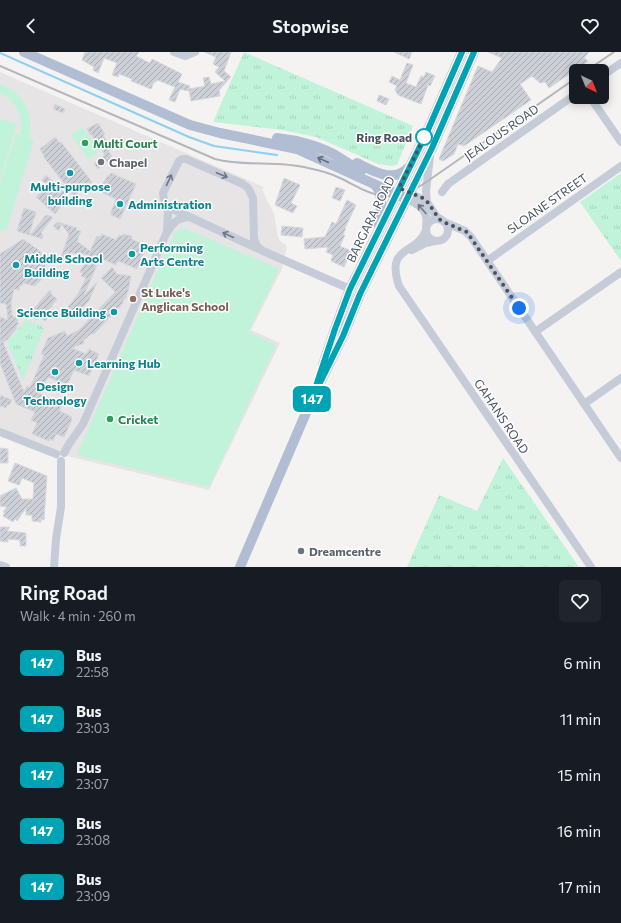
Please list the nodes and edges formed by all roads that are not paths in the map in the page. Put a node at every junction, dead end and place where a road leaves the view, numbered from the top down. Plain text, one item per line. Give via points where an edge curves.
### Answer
1 (24, 52) edge
2 (174, 52) edge
3 (462, 52) edge
4 (474, 52) edge
5 (193, 55) edge
6 (621, 63) edge
7 (609, 71) edge
8 (569, 99) edge
9 (595, 104) edge
10 (231, 135) junction
11 (621, 142) edge
12 (432, 148) junction
13 (340, 157) junction
14 (411, 165) junction
15 (621, 166) edge
16 (372, 183) junction
17 (398, 191) junction
18 (442, 192) dead end
19 (409, 196) junction
20 (427, 202) junction
21 (165, 204) junction
22 (188, 217) junction
23 (443, 221) junction
24 (426, 228) junction
25 (379, 229) junction
26 (166, 234) junction
27 (446, 236) junction
28 (435, 241) junction
29 (476, 245) junction
30 (263, 251) junction
31 (486, 260) junction
32 (621, 272) edge
33 (396, 277) junction
34 (350, 289) junction
35 (360, 294) junction
36 (535, 332) junction
37 (621, 378) edge
38 (311, 401) junction
39 (584, 404) junction
40 (0, 432) edge
41 (60, 456) junction
42 (621, 458) edge
43 (0, 565) edge
44 (6, 567) edge
45 (54, 567) edge
46 (240, 567) edge
47 (591, 567) edge

1 - 10 main road via 190,125
2 - 5 street via 185,56
3 - 14 main road, BARGARA ROAD
4 - 12 main road, BARGARA ROAD
6 - 7 street
8 - 18 street, JEALOUS ROAD via 448,184
9 - 11 street
10 - 13 main road via 286,139
16 -> 10 main road via 297,149
12 - 19 main road, BARGARA ROAD
12 - 20 street via 426,191
13 - 14 main road via 378,174 392,176 401,174
13 - 17 main road via 351,166
14 - 17 main road, BARGARA ROAD
15 - 31 street, SLOANE STREET
16 - 17 main road
16 - 25 main road via 381,196
17 - 19 main road
17 - 25 main road, BARGARA ROAD
19 - 20 street
24 -> 19 street via 427,216 424,210
19 - 35 main road, BARGARA ROAD
20 - 23 street via 436,216
21 - 22 street
21 - 26 street via 168,211
21 -> 30 street via 163,193 177,163 182,159 243,184 253,198 254,239
22 - 26 street via 174,222
30 -> 22 street
23 - 24 street via 432,220
23 - 27 street via 447,227
23 - 29 street via 467,232
24 - 28 street via 428,237
24 - 33 street via 421,238 402,253 397,261
25 - 34 main road, BARGARA ROAD
26 - 41 street via 84,424
27 - 28 street
27 - 29 street via 460,234
28 - 33 street via 407,254 398,264
29 - 31 street
30 - 34 street
31 - 36 street
32 - 36 street
33 - 47 street, GAHANS ROAD via 406,298
34 - 35 main road
34 - 38 main road, BARGARA ROAD
35 - 38 main road, BARGARA ROAD via 343,336
36 - 39 street
37 - 39 street
38 - 46 main road, BARGARA ROAD
39 - 42 street
40 - 41 street
41 - 45 street via 61,507
43 - 44 street

